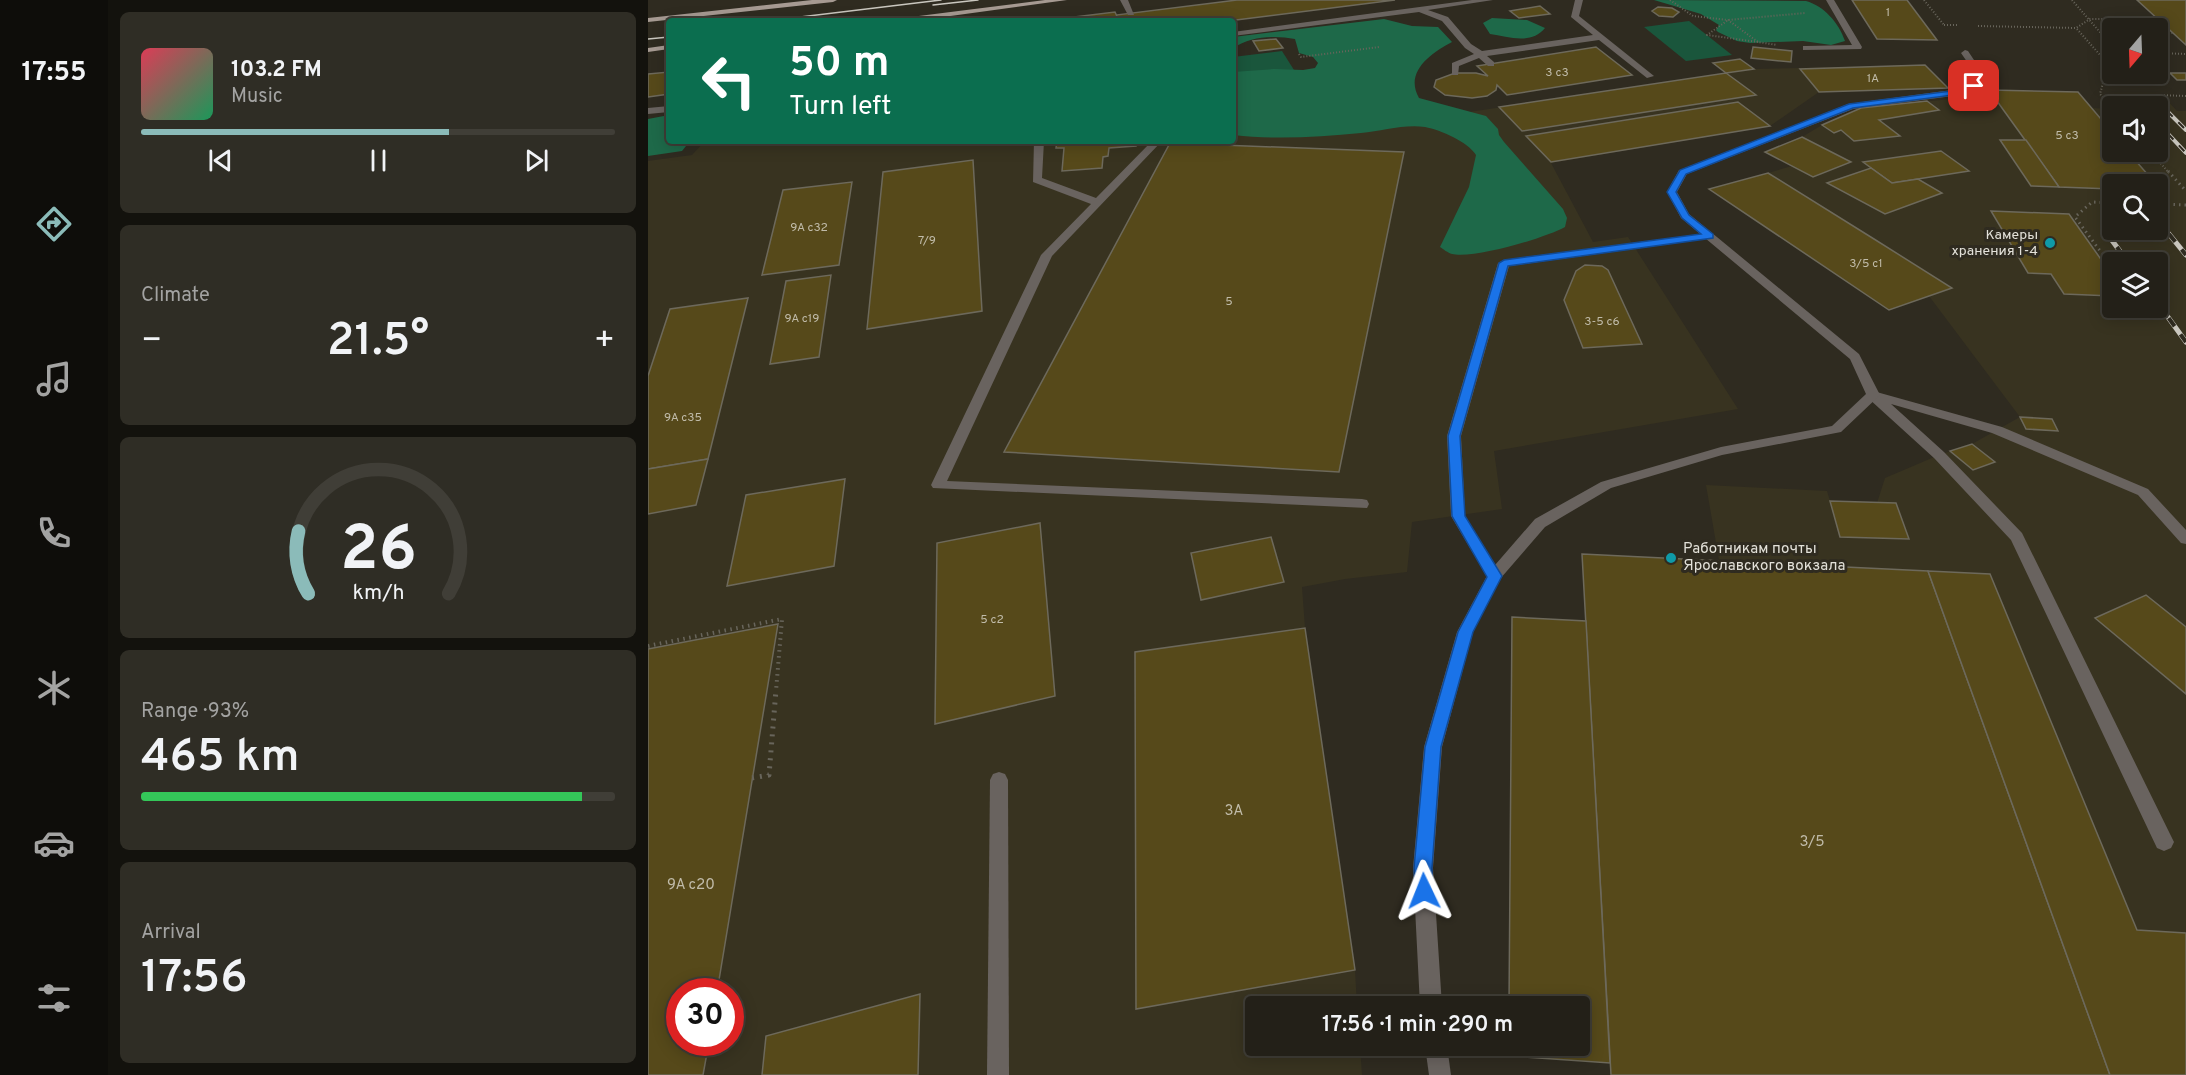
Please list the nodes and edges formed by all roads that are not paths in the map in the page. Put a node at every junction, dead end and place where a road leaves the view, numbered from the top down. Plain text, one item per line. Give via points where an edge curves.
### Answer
1 (833, 0) edge
2 (1063, 0) edge
3 (1124, 0) edge
4 (1408, 0) edge
5 (1489, 0) edge
6 (1579, 0) edge
7 (1830, 0) edge
8 (1418, 9) junction
9 (1131, 13) dead end
10 (666, 18) edge
11 (666, 18) edge
12 (919, 18) edge
13 (648, 20) edge
14 (1236, 34) edge
15 (1600, 37) junction
16 (666, 48) edge
17 (1806, 48) road end
18 (648, 50) edge
19 (1965, 53) dead end
20 (1480, 54) junction
21 (1491, 63) dead end
22 (1455, 73) dead end
23 (1650, 76) dead end
24 (666, 109) edge
25 (648, 111) edge
26 (1039, 144) edge
27 (1154, 144) edge
28 (1096, 202) junction
29 (1709, 236) junction
30 (1873, 395) junction
31 (1362, 504) dead end
32 (2186, 539) edge
33 (1494, 576) junction
34 (999, 780) dead end
35 (2164, 842) dead end
36 (1430, 996) edge
37 (1437, 1056) edge
38 (998, 1075) edge
39 (1440, 1075) edge

1 - 10 main road
2 - 12 main road
3 - 9 street
4 - 8 street
5 - 8 street
6 - 15 street via 1575,17
7 - 17 street via 1858,46
8 - 14 street
8 - 20 street via 1446,19 1468,46
11 - 13 main road
15 - 20 street
15 - 23 street
16 - 18 main road
19 - 29 street via 1978,72 1974,86 1953,93 1851,106 1683,172 1672,192 1685,216
20 - 21 street
20 - 22 street via 1455,65
24 - 25 street
26 - 28 street via 1037,180
27 - 28 street
28 - 31 street via 1047,255 938,485
29 - 30 street via 1855,357
29 - 33 street via 1504,263 1454,436 1458,516
30 - 32 street via 1997,430 2143,492
30 - 33 street via 1836,429 1721,451 1606,485 1540,523
30 - 35 street via 1940,454 2017,537
33 - 36 street via 1465,632 1433,747 1423,868
34 - 38 street
37 - 39 street

